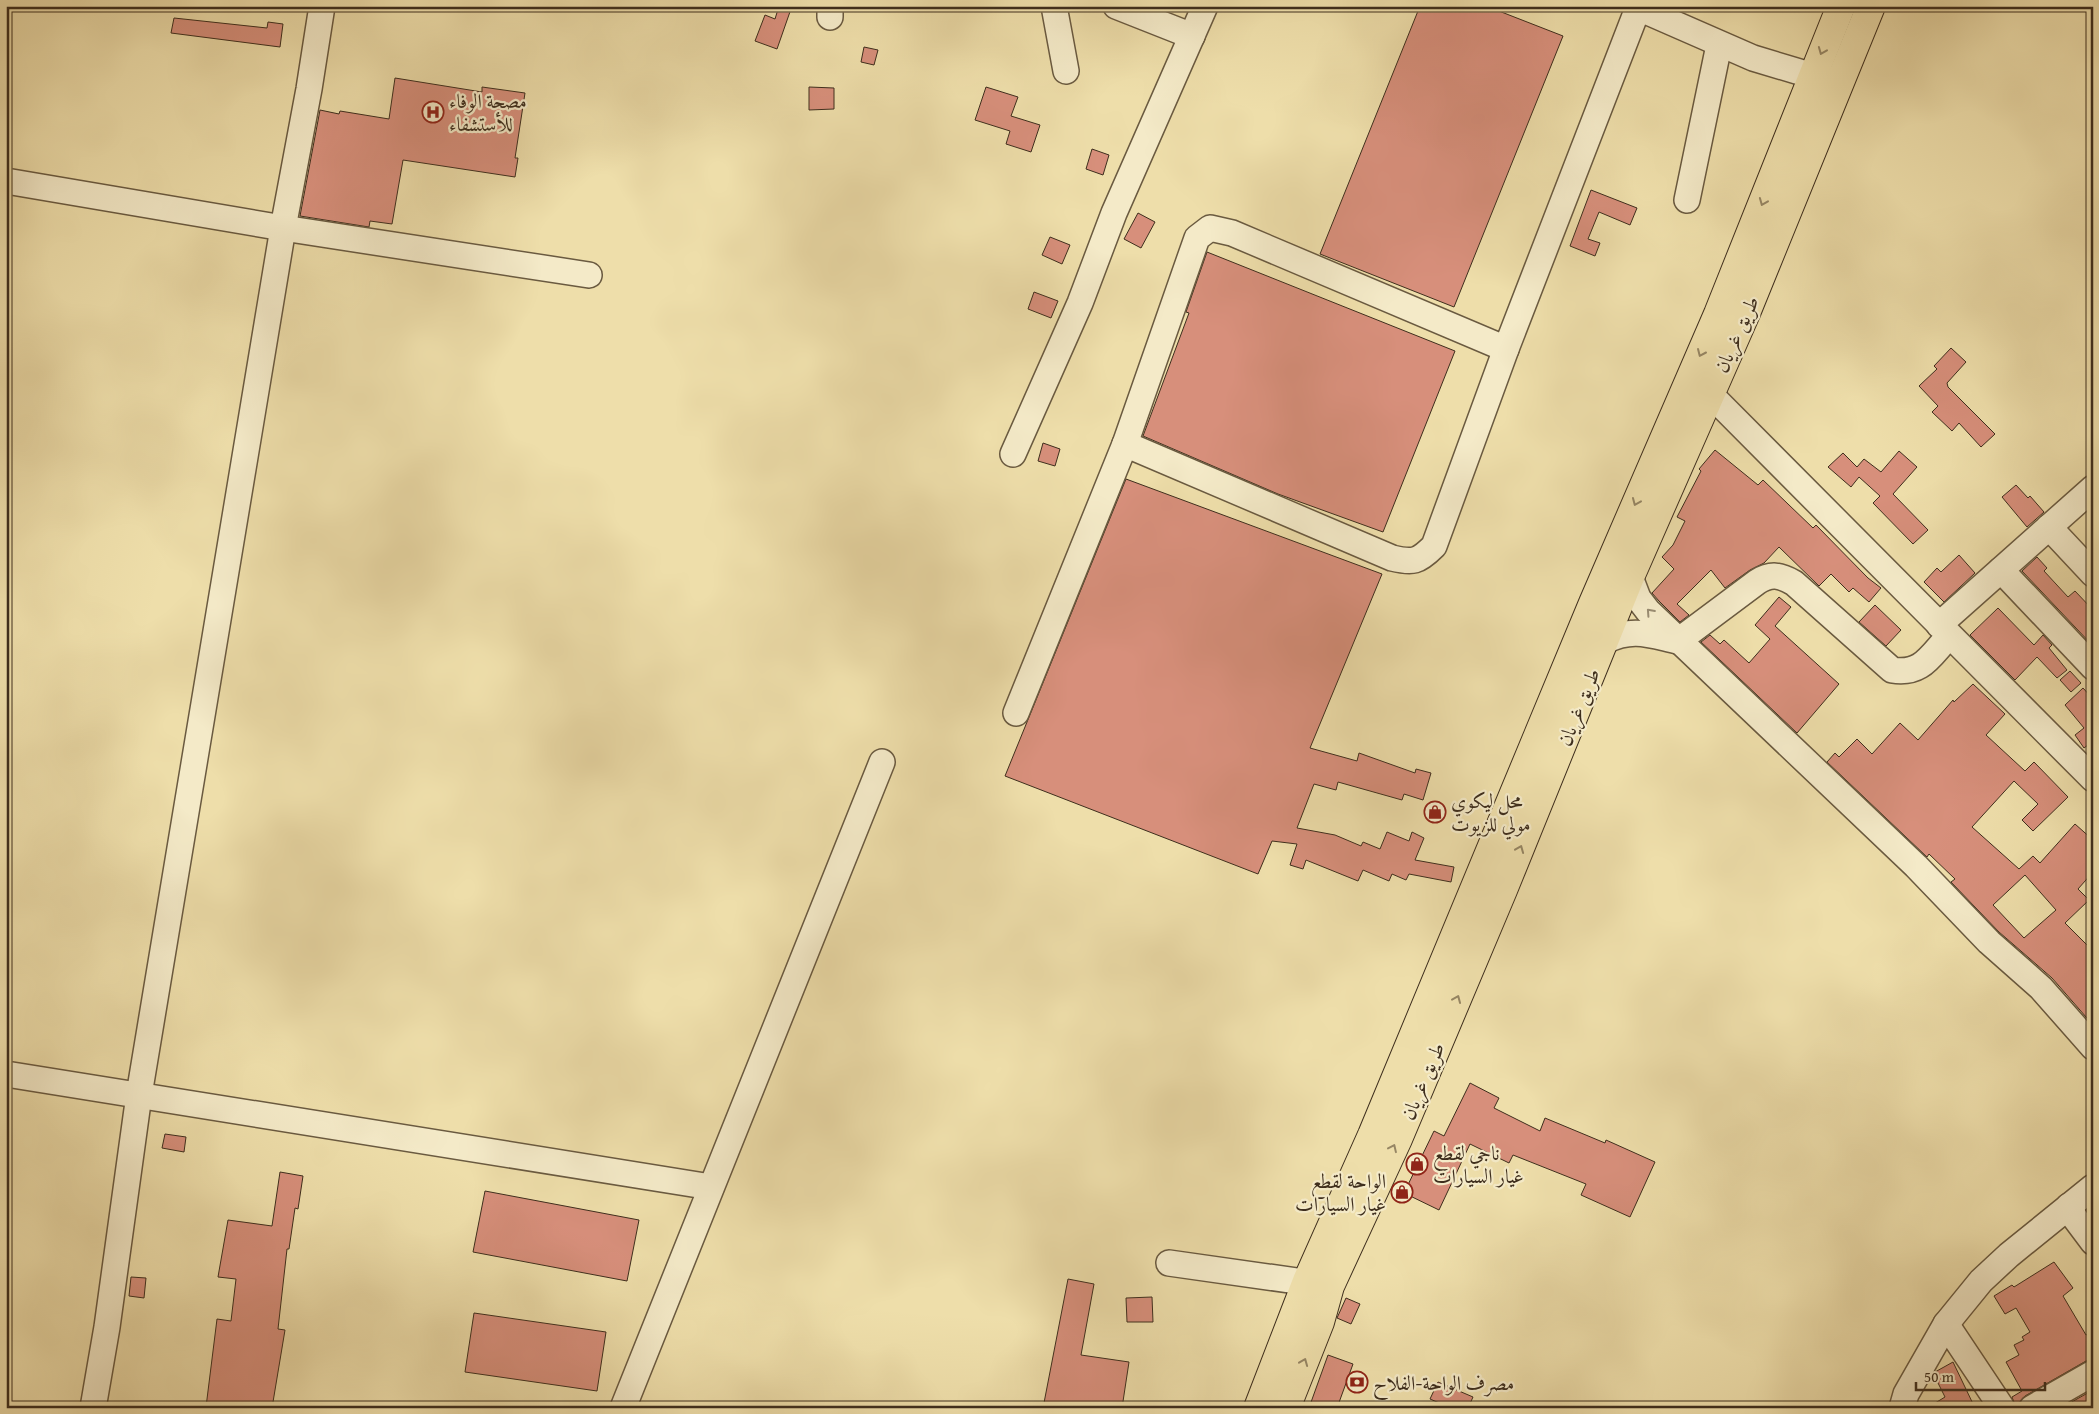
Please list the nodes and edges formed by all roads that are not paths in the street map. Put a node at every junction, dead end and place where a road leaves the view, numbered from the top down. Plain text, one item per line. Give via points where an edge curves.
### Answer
1 (322, 6) edge
2 (1054, 6) edge
3 (1116, 6) edge
4 (1205, 6) edge
5 (1841, 6) edge
6 (1871, 6) edge
7 (1636, 7) edge
8 (1192, 36) junction
9 (1719, 45) junction
10 (1066, 71) dead end
11 (1812, 76) junction
12 (1840, 84) junction
13 (6, 181) edge
14 (1687, 200) dead end
15 (283, 228) junction
16 (589, 275) dead end
17 (1506, 349) junction
18 (1710, 394) junction
19 (1125, 444) junction
20 (1013, 454) dead end
21 (2093, 488) edge
22 (2049, 527) junction
23 (2001, 570) junction
24 (2093, 574) edge
25 (1630, 577) junction
26 (1944, 631) junction
27 (1605, 641) junction
28 (1678, 641) junction
29 (2093, 667) edge
30 (1016, 713) dead end
31 (882, 762) dead end
32 (2093, 779) edge
33 (2093, 1047) edge
34 (6, 1074) edge
35 (139, 1095) junction
36 (711, 1187) junction
37 (2093, 1187) edge
38 (2079, 1210) edge
39 (2093, 1242) edge
40 (1169, 1263) dead end
41 (1318, 1284) junction
42 (1946, 1324) junction
43 (2093, 1373) edge
44 (1998, 1406) edge
45 (92, 1408) edge
46 (622, 1408) edge
47 (1258, 1408) edge
48 (1286, 1408) edge
49 (1902, 1408) edge
50 (2032, 1408) edge

1 - 15 street
2 - 10 street
3 - 8 street
4 - 8 street
5 -> 11 highway, طريق غريان
6 - 12 highway, طريق غريان
7 - 9 street
7 - 17 street
8 - 20 street
9 - 11 street
9 - 14 street
11 - 12 street
11 -> 41 highway, طريق غريان via 1718,314 1589,612 1372,1135
12 - 18 highway, طريق غريان
13 - 15 street
15 - 16 street
15 - 35 street
17 - 19 street via 1434,546 1422,558 1408,562
17 - 19 street via 1232,233 1210,228 1196,238
18 - 25 highway, طريق غريان
18 - 26 street
19 - 30 street
21 - 22 street
22 - 23 street
22 - 24 street
23 - 26 street
23 - 29 street
25 - 27 highway, طريق غريان
28 -> 25 street via 1638,598
26 - 28 street via 1920,667 1906,672 1892,670 1794,583 1776,575 1765,577
26 - 32 street
27 - 28 street via 1637,632
41 -> 27 highway, طريق غريان via 1398,1139
28 - 33 street via 1916,866 1989,942 2041,988
31 - 36 street
34 - 35 street
35 - 36 street
35 - 45 street via 107,1326
36 - 46 street
37 - 38 street
38 - 39 street
38 - 42 street via 2034,1235 1981,1281
40 - 41 street
41 - 47 highway, طريق غريان
48 -> 41 highway, طريق غريان via 1320,1322
42 - 44 street
42 - 49 street via 1906,1394
43 - 50 street

